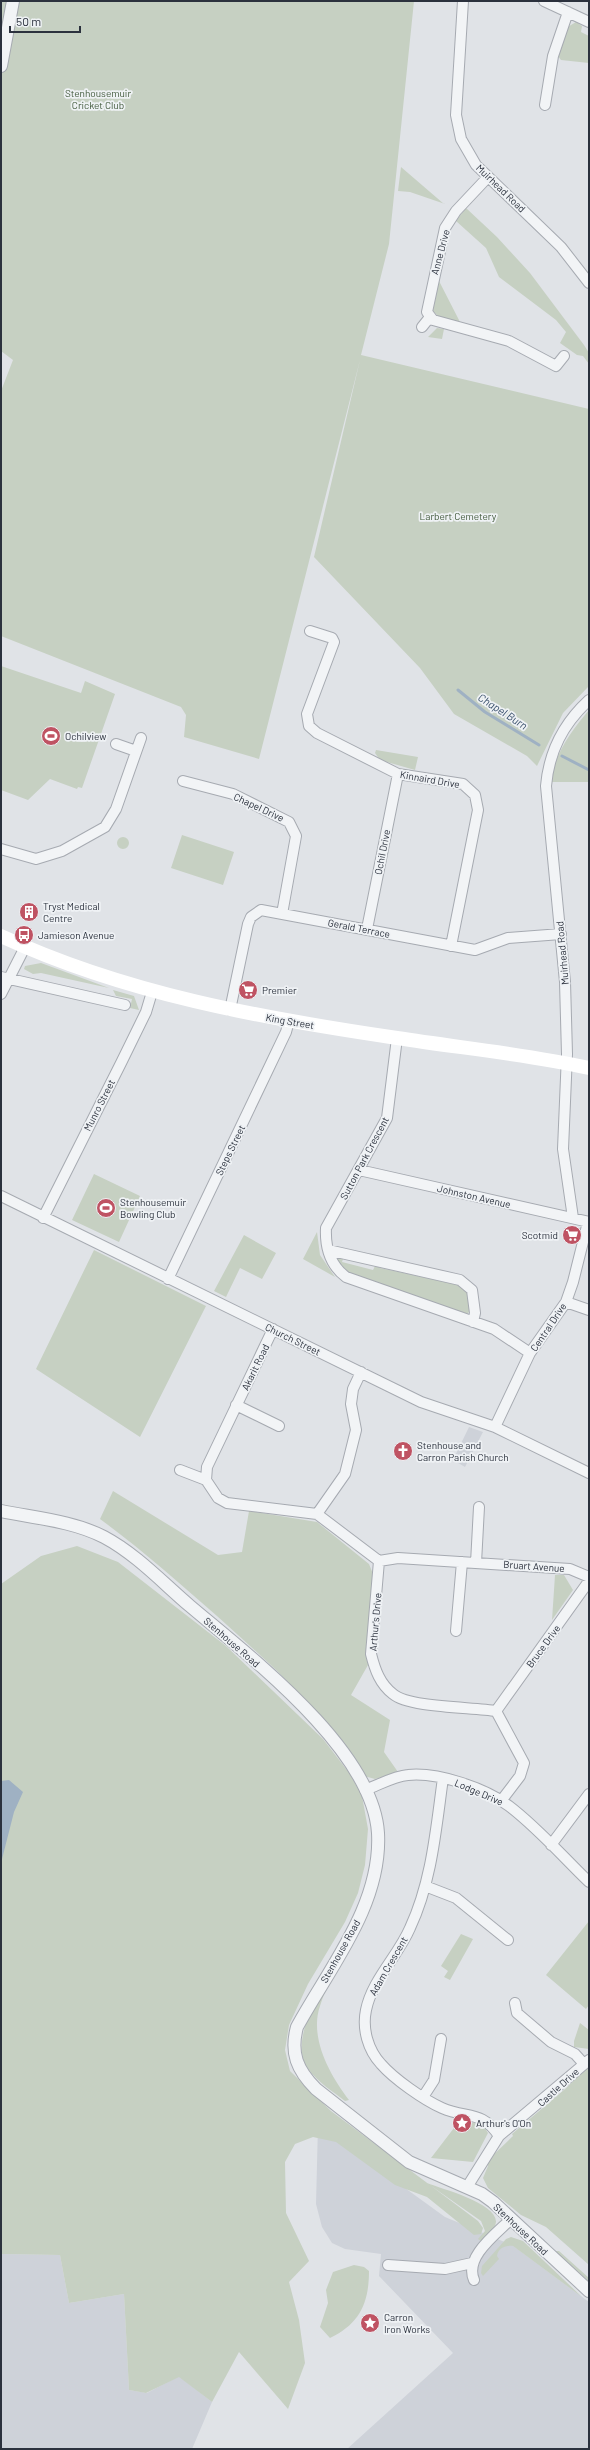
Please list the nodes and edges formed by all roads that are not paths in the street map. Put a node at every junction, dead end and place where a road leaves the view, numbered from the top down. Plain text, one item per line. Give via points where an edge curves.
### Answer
1 (13, 1) edge
2 (463, 1) edge
3 (544, 1) edge
4 (568, 12) junction
5 (589, 22) edge
6 (1, 66) edge
7 (545, 104) dead end
8 (488, 177) junction
9 (589, 283) edge
10 (430, 317) junction
11 (422, 327) dead end
12 (564, 356) dead end
13 (310, 631) dead end
14 (589, 700) edge
15 (141, 738) dead end
16 (116, 744) dead end
17 (136, 752) junction
18 (398, 774) junction
19 (183, 781) dead end
20 (1, 849) edge
21 (282, 914) junction
22 (367, 929) junction
23 (560, 934) junction
24 (1, 936) edge
25 (451, 946) junction
26 (25, 947) junction
27 (5, 978) edge
28 (152, 992) junction
29 (1, 994) edge
30 (125, 1005) dead end
31 (230, 1010) junction
32 (289, 1021) junction
33 (396, 1038) junction
34 (567, 1063) junction
35 (589, 1068) edge
36 (359, 1170) junction
37 (1, 1196) edge
38 (43, 1218) junction
39 (573, 1218) junction
40 (588, 1222) edge
41 (328, 1250) junction
42 (168, 1279) junction
43 (566, 1302) junction
44 (589, 1310) edge
45 (473, 1322) junction
46 (273, 1329) junction
47 (530, 1353) junction
48 (361, 1372) junction
49 (236, 1405) junction
50 (279, 1426) dead end
51 (495, 1427) junction
52 (180, 1470) dead end
53 (589, 1473) edge
54 (206, 1480) junction
55 (479, 1507) dead end
56 (1, 1511) edge
57 (317, 1514) junction
58 (379, 1561) junction
59 (462, 1562) junction
60 (476, 1563) junction
61 (589, 1577) edge
62 (589, 1581) edge
63 (456, 1631) dead end
64 (496, 1710) junction
65 (443, 1778) junction
66 (365, 1790) junction
67 (589, 1794) edge
68 (501, 1801) junction
69 (551, 1845) junction
70 (589, 1882) edge
71 (425, 1886) junction
72 (508, 1940) dead end
73 (515, 2003) dead end
74 (441, 2039) dead end
75 (586, 2062) edge
76 (423, 2097) junction
77 (499, 2136) junction
78 (467, 2187) junction
79 (511, 2219) junction
80 (472, 2263) junction
81 (388, 2265) dead end
82 (474, 2280) dead end
83 (589, 2291) edge

1 - 6 street
2 - 8 street, Muirhead Road via 456,115 461,139 468,153
3 - 4 street
4 - 5 street
4 - 7 street via 553,56
8 - 9 street, Muirhead Road via 561,247
8 - 10 street, Anne Drive via 456,211 445,228 427,307
10 - 11 street
10 - 12 street via 440,323 509,341 556,366
13 - 18 street, Kinnaird Drive via 332,638 334,642 307,714 309,726 323,736
14 - 23 street, Muirhead Road via 560,736 548,767 546,786
15 - 17 street
16 - 17 street
17 - 20 street via 116,809 105,828 62,851 36,859
18 - 22 street, Ochil Drive
18 - 25 street, Kinnaird Drive via 463,784 470,788 478,802
19 - 21 street, Chapel Drive via 233,794 293,826 296,836
21 - 22 street, Gerald Terrace
21 - 31 street, Gerald Terrace via 261,910 251,917
22 - 25 street, Gerald Terrace
23 - 25 street, Gerald Terrace via 508,938 479,950
23 - 34 street, Muirhead Road via 565,982
24 - 26 main road, King Street
26 - 27 street
26 - 28 main road, King Street
27 - 29 street
27 - 30 street
28 - 31 main road, King Street
28 - 38 street, Munro Street via 146,1012
31 - 32 main road, King Street
32 - 33 main road, King Street
32 - 42 street, Steps Street
33 - 34 main road, King Street
33 - 36 street, Sutton Park Crescent via 387,1118
34 - 35 main road, King Street
34 - 39 street, Muirhead Road via 563,1149
36 - 39 street, Johnston Avenue
36 - 41 street, Sutton Park Crescent via 326,1228
37 - 38 street, Church Street
38 - 42 street, Church Street
39 - 40 street, Johnston Avenue
40 - 43 street, Central Drive
41 - 45 street, Sutton Park Crescent via 338,1270 346,1277
41 - 45 street via 460,1280 472,1290 475,1313
42 - 46 street, Church Street
43 - 44 street
43 - 47 street, Central Drive
45 - 47 street, Sutton Park Crescent via 506,1336
46 - 48 street, Church Street
46 - 49 street, Akarit Road
47 - 51 street, Central Drive
48 - 51 street, Church Street via 421,1402
48 - 57 street via 353,1389 351,1404 356,1430 345,1474
49 - 50 street
49 - 54 street, Akarit Road via 207,1466
51 - 53 street, Church Street
52 - 54 street
54 - 57 street via 218,1498 227,1503
55 - 60 street
56 - 66 street, Stenhouse Road via 90,1530 123,1549 253,1660 317,1720 335,1742
57 - 58 street
58 - 59 street, Bruart Avenue via 398,1558
58 - 64 street, Arthur's Drive via 371,1654 374,1668 382,1682 394,1696 410,1701
59 - 60 street, Bruart Avenue
59 - 63 street
60 - 61 street, Bruart Avenue via 570,1569
62 - 64 street, Bruce Drive
64 - 68 street via 524,1764 520,1776
65 - 66 street, Lodge Drive via 426,1774 407,1775
65 - 68 street, Lodge Drive
65 - 71 street, Adam Crescent
66 - 78 street, Stenhouse Road via 373,1808 378,1835 373,1880 356,1925 297,2027 293,2042 297,2065 316,2089 409,2162
67 - 69 street
68 - 69 street, Lodge Drive
69 - 70 street, Lodge Drive
71 - 72 street via 456,1898
71 - 76 street, Adam Crescent via 410,1929 369,2000 364,2023 369,2044 381,2064
73 - 75 street via 517,2012 551,2042
74 - 76 street via 434,2080
75 - 77 street, Castle Drive via 547,2098
76 - 77 street, Adam Crescent via 443,2108 487,2121
77 - 78 street, Castle Drive
78 - 79 street, Stenhouse Road via 482,2194
79 - 80 street
79 - 83 street, Stenhouse Road
80 - 81 street via 445,2269
80 - 82 street

